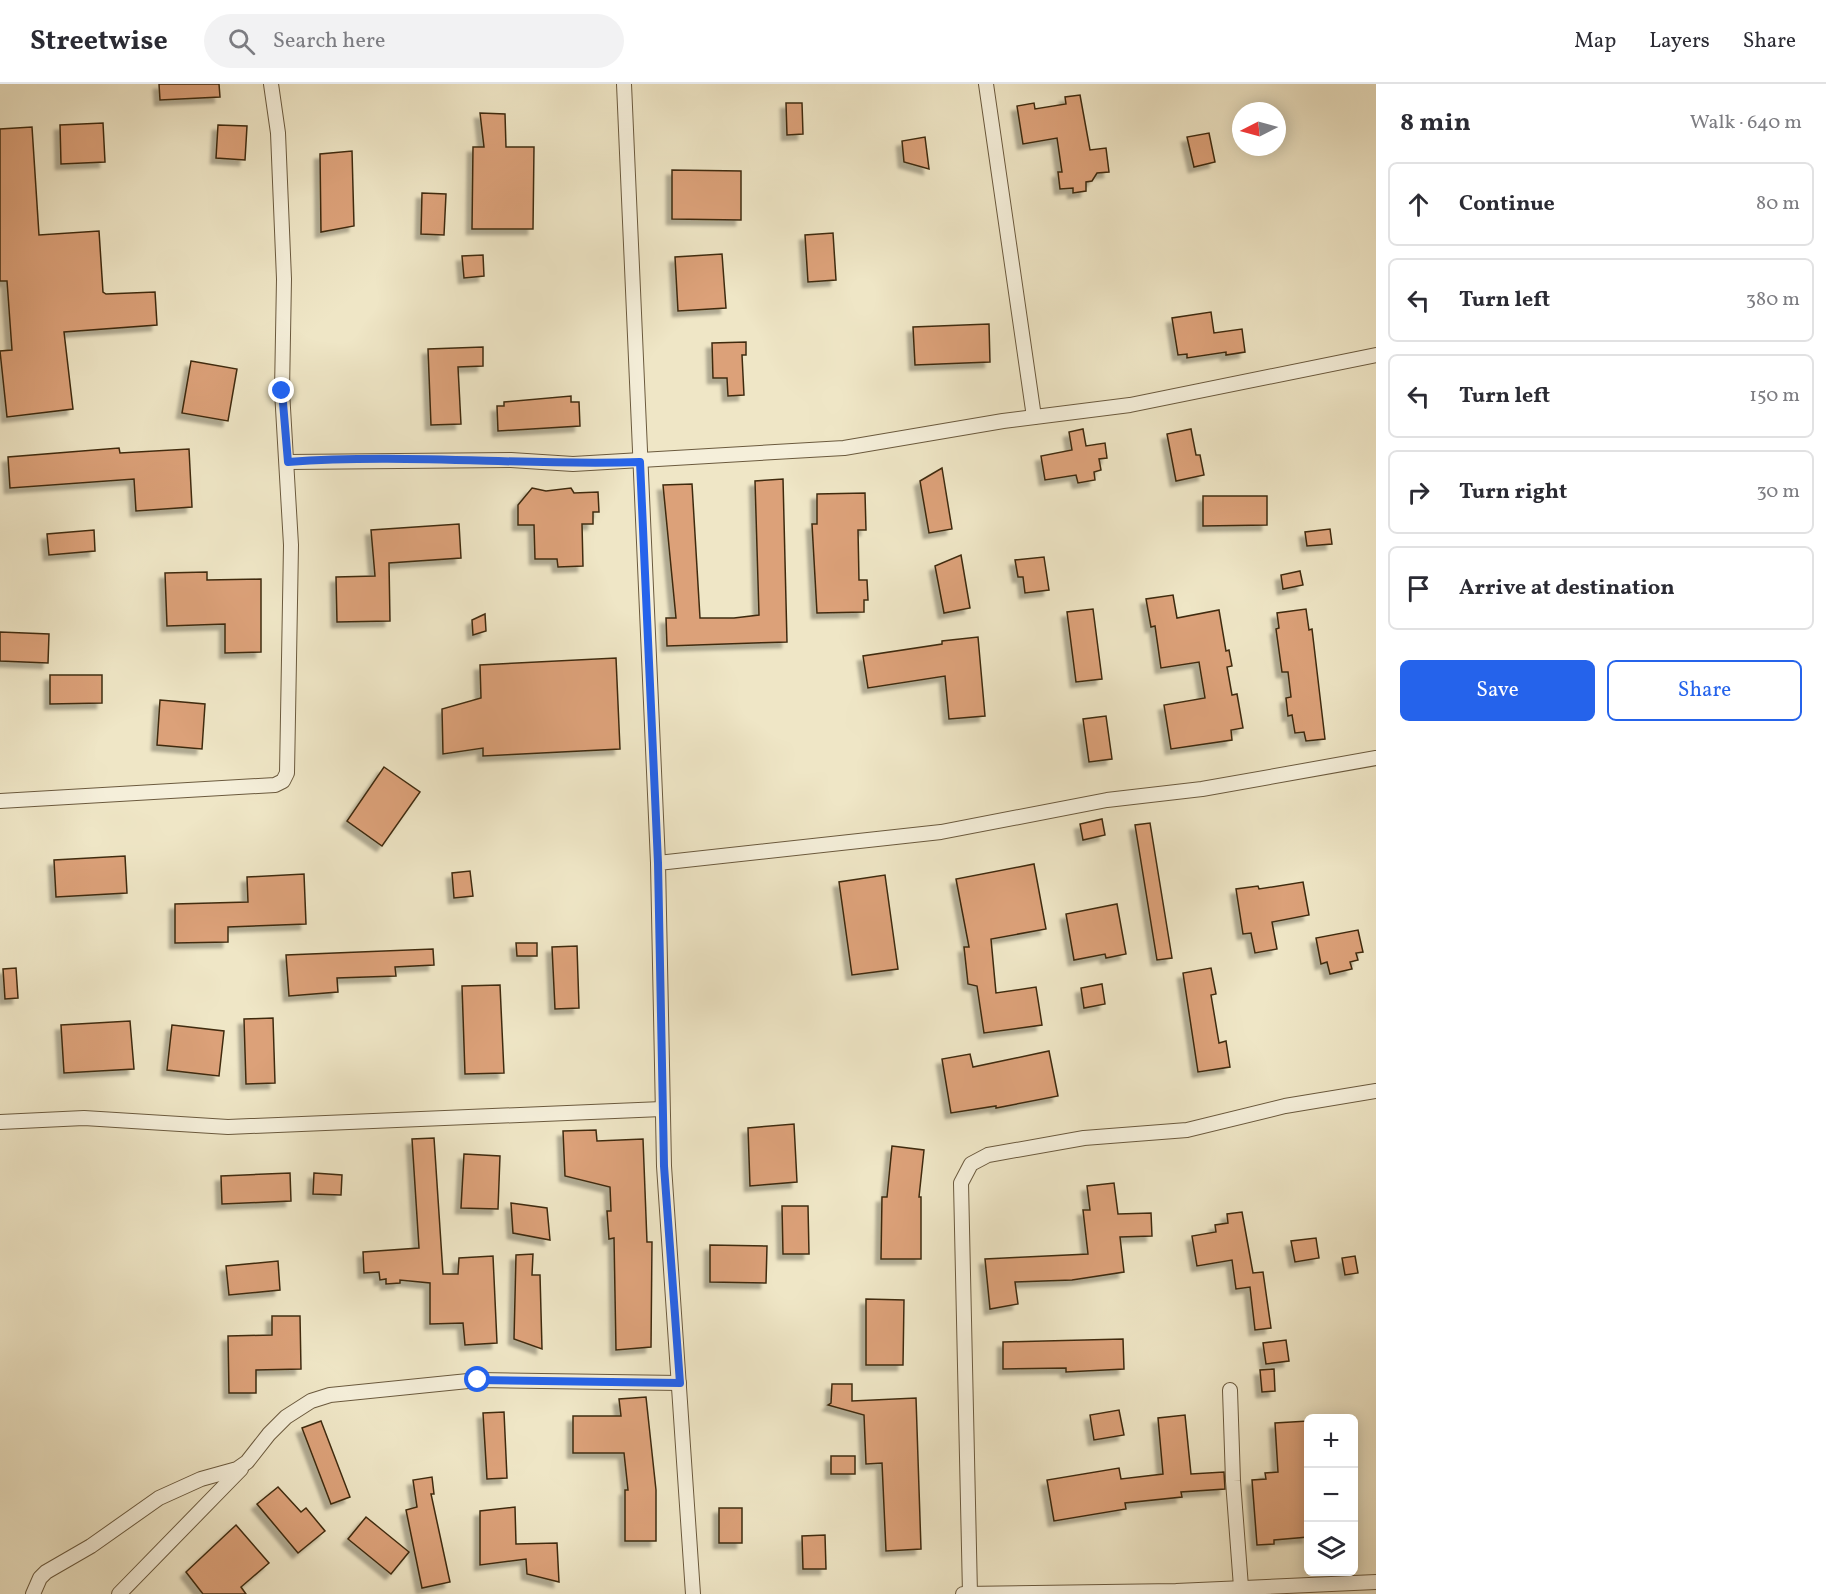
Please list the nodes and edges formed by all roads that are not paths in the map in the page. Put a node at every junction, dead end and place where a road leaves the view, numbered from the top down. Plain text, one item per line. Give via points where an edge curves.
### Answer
1 (271, 84) edge
2 (624, 84) edge
3 (986, 84) edge
4 (1376, 355) edge
5 (1034, 417) junction
6 (288, 462) junction
7 (640, 462) junction
8 (1376, 758) edge
9 (0, 801) edge
10 (658, 863) junction
11 (1376, 1091) edge
12 (662, 1109) junction
13 (0, 1122) edge
14 (680, 1383) junction
15 (1230, 1390) dead end
16 (247, 1462) junction
17 (1376, 1582) edge
18 (1241, 1587) junction
19 (1333, 1589) edge
20 (33, 1594) edge
21 (119, 1594) edge
22 (693, 1594) edge
23 (963, 1594) edge
24 (970, 1594) edge

1 - 6 street via 279,156 284,279 282,391
2 - 7 street
3 - 5 street
4 - 5 street via 1130,405
5 - 7 street via 844,448
6 - 7 street
6 - 9 street via 291,545 287,773 283,781 274,785
7 - 10 street
8 - 10 street via 1202,789 1107,800 941,832
10 - 12 street
11 - 24 street via 1285,1106 1187,1130 1084,1138 988,1155 971,1164 961,1184
12 - 13 street via 228,1127 84,1118
12 - 14 street
14 - 16 street via 478,1380 330,1395 311,1401 286,1417
14 - 22 street
15 - 18 street
16 - 20 street via 159,1498 46,1572
16 - 21 street
17 - 19 street
18 - 19 street
18 - 24 street
23 - 24 street

